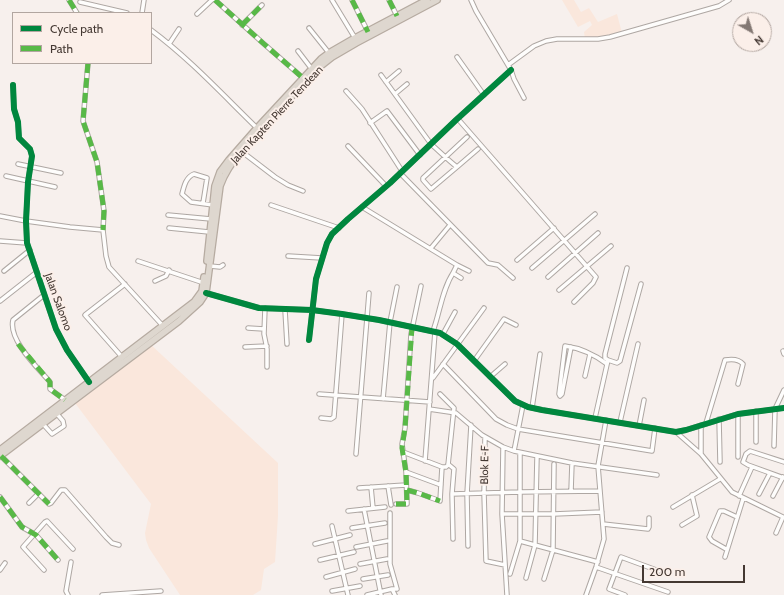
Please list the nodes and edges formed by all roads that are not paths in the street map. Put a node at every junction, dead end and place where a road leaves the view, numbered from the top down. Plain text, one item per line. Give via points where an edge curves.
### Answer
1 (69, 0) edge
2 (144, 0) edge
3 (212, 0) edge
4 (216, 0) edge
5 (332, 0) edge
6 (352, 0) edge
7 (389, 0) edge
8 (428, 0) edge
9 (437, 0) edge
10 (471, 0) edge
11 (729, 0) edge
12 (80, 2) dead end
13 (262, 5) dead end
14 (75, 12) edge
15 (123, 12) edge
16 (142, 12) edge
17 (197, 14) dead end
18 (397, 16) junction
19 (242, 25) junction
20 (309, 28) dead end
21 (179, 30) dead end
22 (152, 31) edge
23 (368, 32) junction
24 (355, 38) junction
25 (169, 44) junction
26 (298, 51) dead end
27 (329, 53) junction
28 (457, 57) dead end
29 (88, 64) edge
30 (508, 65) junction
31 (311, 68) junction
32 (399, 70) dead end
33 (512, 70) junction
34 (382, 75) dead end
35 (303, 78) junction
36 (386, 82) junction
37 (407, 84) dead end
38 (13, 85) dead end
39 (346, 91) dead end
40 (395, 94) junction
41 (484, 95) junction
42 (524, 98) dead end
43 (274, 113) junction
44 (458, 119) junction
45 (370, 123) junction
46 (256, 128) junction
47 (466, 137) dead end
48 (431, 144) junction
49 (348, 146) dead end
50 (478, 149) dead end
51 (241, 152) junction
52 (420, 154) junction
53 (445, 156) junction
54 (18, 164) dead end
55 (31, 166) junction
56 (457, 168) junction
57 (401, 172) junction
58 (61, 173) dead end
59 (6, 176) dead end
60 (28, 182) junction
61 (386, 186) junction
62 (55, 187) dead end
63 (303, 191) dead end
64 (203, 203) junction
65 (212, 205) junction
66 (271, 206) dead end
67 (362, 207) junction
68 (595, 214) dead end
69 (168, 215) dead end
70 (0, 216) edge
71 (211, 219) junction
72 (26, 221) junction
73 (450, 225) junction
74 (168, 228) dead end
75 (339, 228) junction
76 (554, 228) junction
77 (103, 230) junction
78 (209, 232) junction
79 (598, 233) dead end
80 (564, 240) junction
81 (0, 241) edge
82 (211, 241) junction
83 (27, 243) junction
84 (612, 246) dead end
85 (431, 248) junction
86 (30, 250) junction
87 (575, 252) junction
88 (288, 256) dead end
89 (322, 258) junction
90 (517, 260) dead end
91 (138, 261) dead end
92 (457, 264) junction
93 (210, 266) junction
94 (224, 266) dead end
95 (587, 266) junction
96 (532, 268) dead end
97 (627, 268) dead end
98 (169, 270) junction
99 (4, 271) dead end
100 (469, 271) dead end
101 (36, 272) junction
102 (453, 273) junction
103 (548, 277) dead end
104 (461, 278) dead end
105 (513, 278) dead end
106 (155, 281) dead end
107 (204, 283) junction
108 (124, 284) junction
109 (641, 284) dead end
110 (421, 286) dead end
111 (396, 287) dead end
112 (559, 290) dead end
113 (206, 293) junction
114 (369, 293) dead end
115 (44, 295) junction
116 (0, 301) edge
117 (574, 302) dead end
118 (265, 308) junction
119 (484, 308) dead end
120 (285, 310) junction
121 (312, 310) junction
122 (455, 312) dead end
123 (342, 314) junction
124 (367, 318) junction
125 (390, 322) junction
126 (516, 325) dead end
127 (163, 326) junction
128 (412, 327) junction
129 (248, 328) dead end
130 (264, 329) junction
131 (434, 332) junction
132 (443, 334) junction
133 (309, 340) dead end
134 (287, 344) dead end
135 (457, 344) junction
136 (638, 344) dead end
137 (143, 345) junction
138 (267, 346) junction
139 (245, 347) dead end
140 (571, 347) junction
141 (540, 354) dead end
142 (590, 354) junction
143 (122, 357) junction
144 (474, 361) junction
145 (608, 362) junction
146 (443, 364) junction
147 (505, 364) dead end
148 (267, 367) dead end
149 (585, 376) dead end
150 (490, 377) junction
151 (432, 379) junction
152 (89, 382) junction
153 (738, 384) dead end
154 (784, 390) edge
155 (78, 393) junction
156 (319, 394) dead end
157 (440, 394) dead end
158 (336, 396) junction
159 (360, 397) junction
160 (383, 399) junction
161 (65, 400) junction
162 (644, 400) dead end
163 (406, 401) junction
164 (430, 402) junction
165 (523, 405) junction
166 (532, 408) junction
167 (784, 408) edge
168 (429, 409) junction
169 (775, 409) junction
170 (756, 411) junction
171 (453, 412) junction
172 (57, 414) junction
173 (738, 414) junction
174 (321, 418) dead end
175 (595, 418) junction
176 (719, 419) junction
177 (606, 420) junction
178 (620, 422) junction
179 (706, 423) junction
180 (43, 424) junction
181 (471, 425) junction
182 (701, 425) junction
183 (639, 426) junction
184 (655, 428) junction
185 (518, 429) junction
186 (676, 432) junction
187 (485, 437) junction
188 (756, 442) dead end
189 (602, 443) junction
190 (774, 446) dead end
191 (503, 447) junction
192 (514, 451) junction
193 (0, 452) edge
194 (403, 452) junction
195 (520, 453) junction
196 (356, 454) dead end
197 (702, 454) junction
198 (537, 456) junction
199 (738, 457) dead end
200 (425, 460) junction
201 (572, 462) junction
202 (720, 462) dead end
203 (784, 462) edge
204 (448, 464) junction
205 (554, 464) dead end
206 (598, 466) junction
207 (442, 467) junction
208 (752, 467) junction
209 (406, 472) junction
210 (770, 473) junction
211 (657, 475) dead end
212 (784, 477) edge
213 (720, 478) junction
214 (406, 484) junction
215 (441, 485) junction
216 (388, 486) junction
217 (371, 487) junction
218 (359, 488) dead end
219 (407, 490) junction
220 (553, 491) junction
221 (571, 491) junction
222 (599, 491) junction
223 (502, 492) junction
224 (520, 492) junction
225 (535, 492) junction
226 (484, 493) junction
227 (38, 494) junction
228 (452, 494) junction
229 (467, 494) junction
230 (759, 494) dead end
231 (692, 495) junction
232 (739, 496) junction
233 (773, 496) dead end
234 (0, 497) edge
235 (743, 499) junction
236 (29, 502) dead end
237 (385, 507) dead end
238 (674, 507) dead end
239 (373, 508) junction
240 (364, 509) junction
241 (348, 510) dead end
242 (602, 512) junction
243 (390, 513) dead end
244 (520, 513) junction
245 (502, 514) junction
246 (536, 514) junction
247 (554, 514) junction
248 (737, 517) junction
249 (784, 517) edge
250 (649, 518) dead end
251 (385, 523) dead end
252 (604, 524) junction
253 (682, 525) dead end
254 (332, 526) dead end
255 (367, 526) junction
256 (352, 528) dead end
257 (776, 533) dead end
258 (34, 534) junction
259 (350, 535) dead end
260 (336, 539) junction
261 (453, 539) dead end
262 (386, 541) dead end
263 (520, 541) junction
264 (315, 544) dead end
265 (371, 544) junction
266 (119, 545) dead end
267 (534, 545) junction
268 (468, 546) dead end
269 (356, 547) dead end
270 (726, 549) junction
271 (73, 550) dead end
272 (553, 550) junction
273 (354, 552) dead end
274 (340, 556) junction
275 (724, 557) dead end
276 (387, 559) dead end
277 (58, 560) dead end
278 (320, 560) dead end
279 (374, 561) junction
280 (71, 562) dead end
281 (598, 562) junction
282 (5, 563) dead end
283 (360, 564) dead end
284 (505, 565) junction
285 (596, 567) junction
286 (0, 568) edge
287 (355, 569) dead end
288 (44, 570) dead end
289 (659, 571) dead end
290 (343, 572) junction
291 (615, 573) junction
292 (510, 574) dead end
293 (388, 575) dead end
294 (378, 576) junction
295 (326, 577) dead end
296 (526, 578) dead end
297 (364, 579) dead end
298 (544, 579) dead end
299 (360, 586) dead end
300 (346, 588) junction
301 (392, 589) junction
302 (161, 591) dead end
303 (332, 591) dead end
304 (668, 592) dead end
305 (381, 593) edge
306 (619, 594) edge
307 (68, 595) edge
308 (102, 595) edge
309 (348, 595) edge
310 (367, 595) edge
311 (395, 595) edge
312 (507, 595) edge
313 (586, 595) edge
314 (625, 595) edge

1 - 14 street
2 - 16 street
3 - 17 street
4 - 19 street
5 - 24 street
6 - 23 street
7 - 18 street
8 - 18 highway, Jalan Kapten Pierre Tendean
9 - 43 highway, Jalan Kapten Pierre Tendean via 332,57
10 - 30 street
11 - 30 street via 719,6 610,38 546,41 534,46
12 - 15 street
13 - 19 street
18 - 23 highway, Jalan Kapten Pierre Tendean
19 - 35 street
20 - 27 street
21 - 25 street
22 - 25 street
23 - 24 highway, Jalan Kapten Pierre Tendean
24 - 27 highway, Jalan Kapten Pierre Tendean
25 - 46 street
26 - 31 street
27 - 31 highway, Jalan Kapten Pierre Tendean
28 - 41 street
29 - 77 street via 83,121 97,162 104,211
30 - 33 street
31 - 35 highway, Jalan Kapten Pierre Tendean
32 - 36 street
33 - 41 street
33 - 42 street
34 - 36 street
35 - 43 highway, Jalan Kapten Pierre Tendean
36 - 40 street
37 - 40 street
38 - 55 street, Jalan Salomo via 19,138 30,149
39 - 45 street
40 - 48 street
41 - 44 street
43 - 46 highway, Jalan Kapten Pierre Tendean
43 - 51 highway, Jalan Kapten Pierre Tendean
44 - 48 street
44 - 76 street
45 - 52 street via 387,110
45 - 57 street
46 - 65 highway, Jalan Kapten Pierre Tendean via 220,172
47 - 53 street
48 - 52 street
48 - 53 street
49 - 61 street
50 - 56 street
51 - 63 street via 275,177
51 - 82 highway, Jalan Kapten Pierre Tendean via 227,169 220,186
52 - 57 street
53 - 56 street
53 - 56 street via 423,178 430,188
54 - 55 street
55 - 58 street
55 - 60 street, Jalan Salomo
57 - 61 street
57 - 73 street
59 - 60 street
60 - 62 street
60 - 72 street, Jalan Salomo
61 - 67 street
64 - 64 street via 207,178 194,174 189,177 182,194 191,202
64 - 65 street
65 - 71 highway, Jalan Kapten Pierre Tendean
66 - 75 street
67 - 75 street
67 - 85 street
68 - 80 street
69 - 71 street
70 - 72 street
71 - 78 highway, Jalan Kapten Pierre Tendean
72 - 77 street
72 - 83 street, Jalan Salomo
73 - 85 street
73 - 105 street via 488,263 498,265
74 - 78 street
75 - 89 street via 328,240
76 - 80 street
76 - 90 street
77 - 108 street via 109,267
78 - 82 highway, Jalan Kapten Pierre Tendean
79 - 87 street
80 - 87 street
80 - 96 street
81 - 83 street
82 - 93 highway, Jalan Kapten Pierre Tendean
82 - 107 highway, Jalan Kapten Pierre Tendean
83 - 86 street, Jalan Salomo
84 - 95 street
85 - 92 street
86 - 99 street
86 - 101 street, Jalan Salomo
87 - 95 street
87 - 103 street
88 - 89 street
89 - 121 street
91 - 98 street
92 - 100 street
92 - 102 street
93 - 94 street
93 - 113 highway, Jalan Kapten Pierre Tendean
95 - 112 street
95 - 117 street via 596,280
97 - 145 street via 605,354
98 - 106 street via 166,276
98 - 107 street
101 - 115 street, Jalan Salomo
101 - 116 street
102 - 104 street
102 - 131 street via 444,289
107 - 127 highway, Jalan Kapten Pierre Tendean via 194,302
108 - 127 street
108 - 143 street via 85,315
109 - 145 street via 620,361
110 - 128 street
111 - 125 street
113 - 118 street
113 - 137 highway, Jalan Kapten Pierre Tendean via 200,302
114 - 124 street
115 - 152 street, Jalan Salomo via 62,341
115 - 161 street via 13,320 14,332 18,344 50,382 50,389
118 - 120 street
118 - 130 street
119 - 135 street
120 - 121 street
120 - 134 street
121 - 123 street
121 - 133 street
122 - 132 street
123 - 124 street
123 - 158 street
124 - 125 street
124 - 159 street
125 - 128 street
125 - 160 street
126 - 144 street via 504,319
127 - 137 highway, Jalan Kapten Pierre Tendean
128 - 131 street
128 - 163 street
129 - 130 street
130 - 138 street
131 - 132 street
131 - 151 street
132 - 135 street
135 - 144 street
135 - 146 street
136 - 178 street
137 - 143 highway, Jalan Kapten Pierre Tendean
137 - 155 highway, Jalan Kapten Pierre Tendean
138 - 139 street
138 - 148 street
140 - 140 street via 565,346 560,396 562,394
140 - 142 street
141 - 166 street
142 - 145 street
142 - 149 street
143 - 152 highway, Jalan Kapten Pierre Tendean
144 - 150 street
145 - 175 street
146 - 151 street
146 - 185 street via 496,419
147 - 150 street
150 - 165 street via 512,399
151 - 164 street
152 - 155 highway, Jalan Kapten Pierre Tendean
153 - 179 street via 742,362 724,360
154 - 169 street
155 - 161 highway, Jalan Kapten Pierre Tendean
155 - 172 highway, Jalan Kapten Pierre Tendean
156 - 158 street
157 - 171 street via 453,407
158 - 159 street
158 - 174 street via 334,417
159 - 160 street
159 - 196 street
160 - 163 street
161 - 193 highway, Jalan Kapten Pierre Tendean
162 - 183 street
163 - 164 street
163 - 194 street
164 - 168 street
165 - 166 street
165 - 185 street
166 - 175 street
167 - 169 street
168 - 171 street
168 - 200 street
169 - 170 street
169 - 190 street
170 - 173 street
170 - 188 street
171 - 181 street
171 - 204 street
172 - 180 highway, Jalan Kapten Pierre Tendean
172 - 180 street via 64,425 59,429 52,434
173 - 176 street
173 - 199 street
175 - 177 street
176 - 179 street
176 - 202 street
177 - 178 street
177 - 189 street
178 - 183 street
179 - 182 street
180 - 193 highway, Jalan Kapten Pierre Tendean
181 - 187 street
181 - 229 street
182 - 186 street
182 - 197 street
183 - 184 street
184 - 186 street
184 - 189 street via 652,451
185 - 189 street
185 - 192 street
186 - 197 street
187 - 191 street
187 - 226 street, Blok E-F
189 - 206 street
191 - 192 street
191 - 223 street
192 - 195 street
193 - 227 street
194 - 200 street
194 - 209 street
195 - 198 street
195 - 224 street
197 - 213 street
198 - 201 street
198 - 225 street
200 - 207 street
201 - 206 street
201 - 221 street
203 - 208 street via 750,451 746,454 744,462
204 - 207 street
204 - 228 street via 454,469
205 - 220 street
206 - 211 street
206 - 222 street
207 - 215 street
208 - 210 street
208 - 232 street
209 - 214 street
209 - 215 street
210 - 212 street
210 - 230 street
212 - 233 street
213 - 231 street
213 - 232 street
214 - 216 street
214 - 219 street
215 - 219 street via 440,501
216 - 217 street
216 - 219 street via 394,504 407,504
217 - 218 street
217 - 239 street
220 - 221 street
220 - 225 street
220 - 247 street
221 - 222 street
222 - 242 street
223 - 224 street
223 - 226 street
223 - 245 street
224 - 225 street
224 - 244 street
225 - 246 street
226 - 229 street
226 - 284 street, Blok E-F via 486,562
227 - 236 street
227 - 266 street via 50,504 61,490 65,490 109,541
228 - 229 street
228 - 261 street
229 - 268 street
231 - 238 street
231 - 253 street via 697,516
232 - 235 street
234 - 258 street via 22,527
235 - 248 street
235 - 249 street
237 - 239 street
239 - 240 street
240 - 241 street
240 - 255 street
242 - 247 street
242 - 252 street
243 - 301 street via 390,564 397,589
244 - 245 street
244 - 246 street
244 - 263 street
245 - 284 street
246 - 247 street
246 - 267 street
247 - 272 street
248 - 270 street
248 - 270 street via 720,511 709,537
249 - 257 street
250 - 252 street via 648,529
251 - 255 street
252 - 281 street via 604,539
254 - 260 street
255 - 256 street
255 - 265 street
258 - 271 street via 47,522
258 - 277 street
258 - 288 street via 23,547
259 - 260 street
260 - 264 street
260 - 274 street
262 - 265 street
263 - 267 street
263 - 292 street
265 - 269 street
265 - 279 street
267 - 272 street
267 - 296 street
270 - 275 street
272 - 281 street
272 - 298 street
273 - 274 street
274 - 278 street
274 - 290 street
276 - 279 street
279 - 283 street
279 - 294 street
280 - 307 street via 66,591
281 - 285 street
282 - 286 street
284 - 312 street
285 - 291 street
285 - 313 street
287 - 290 street
289 - 291 street via 621,557
290 - 295 street
290 - 300 street
291 - 304 street
291 - 306 street via 609,589
293 - 294 street
294 - 297 street
294 - 305 street
299 - 300 street
300 - 303 street
300 - 309 street
301 - 305 street
301 - 311 street
302 - 308 street
305 - 310 street
306 - 314 street

